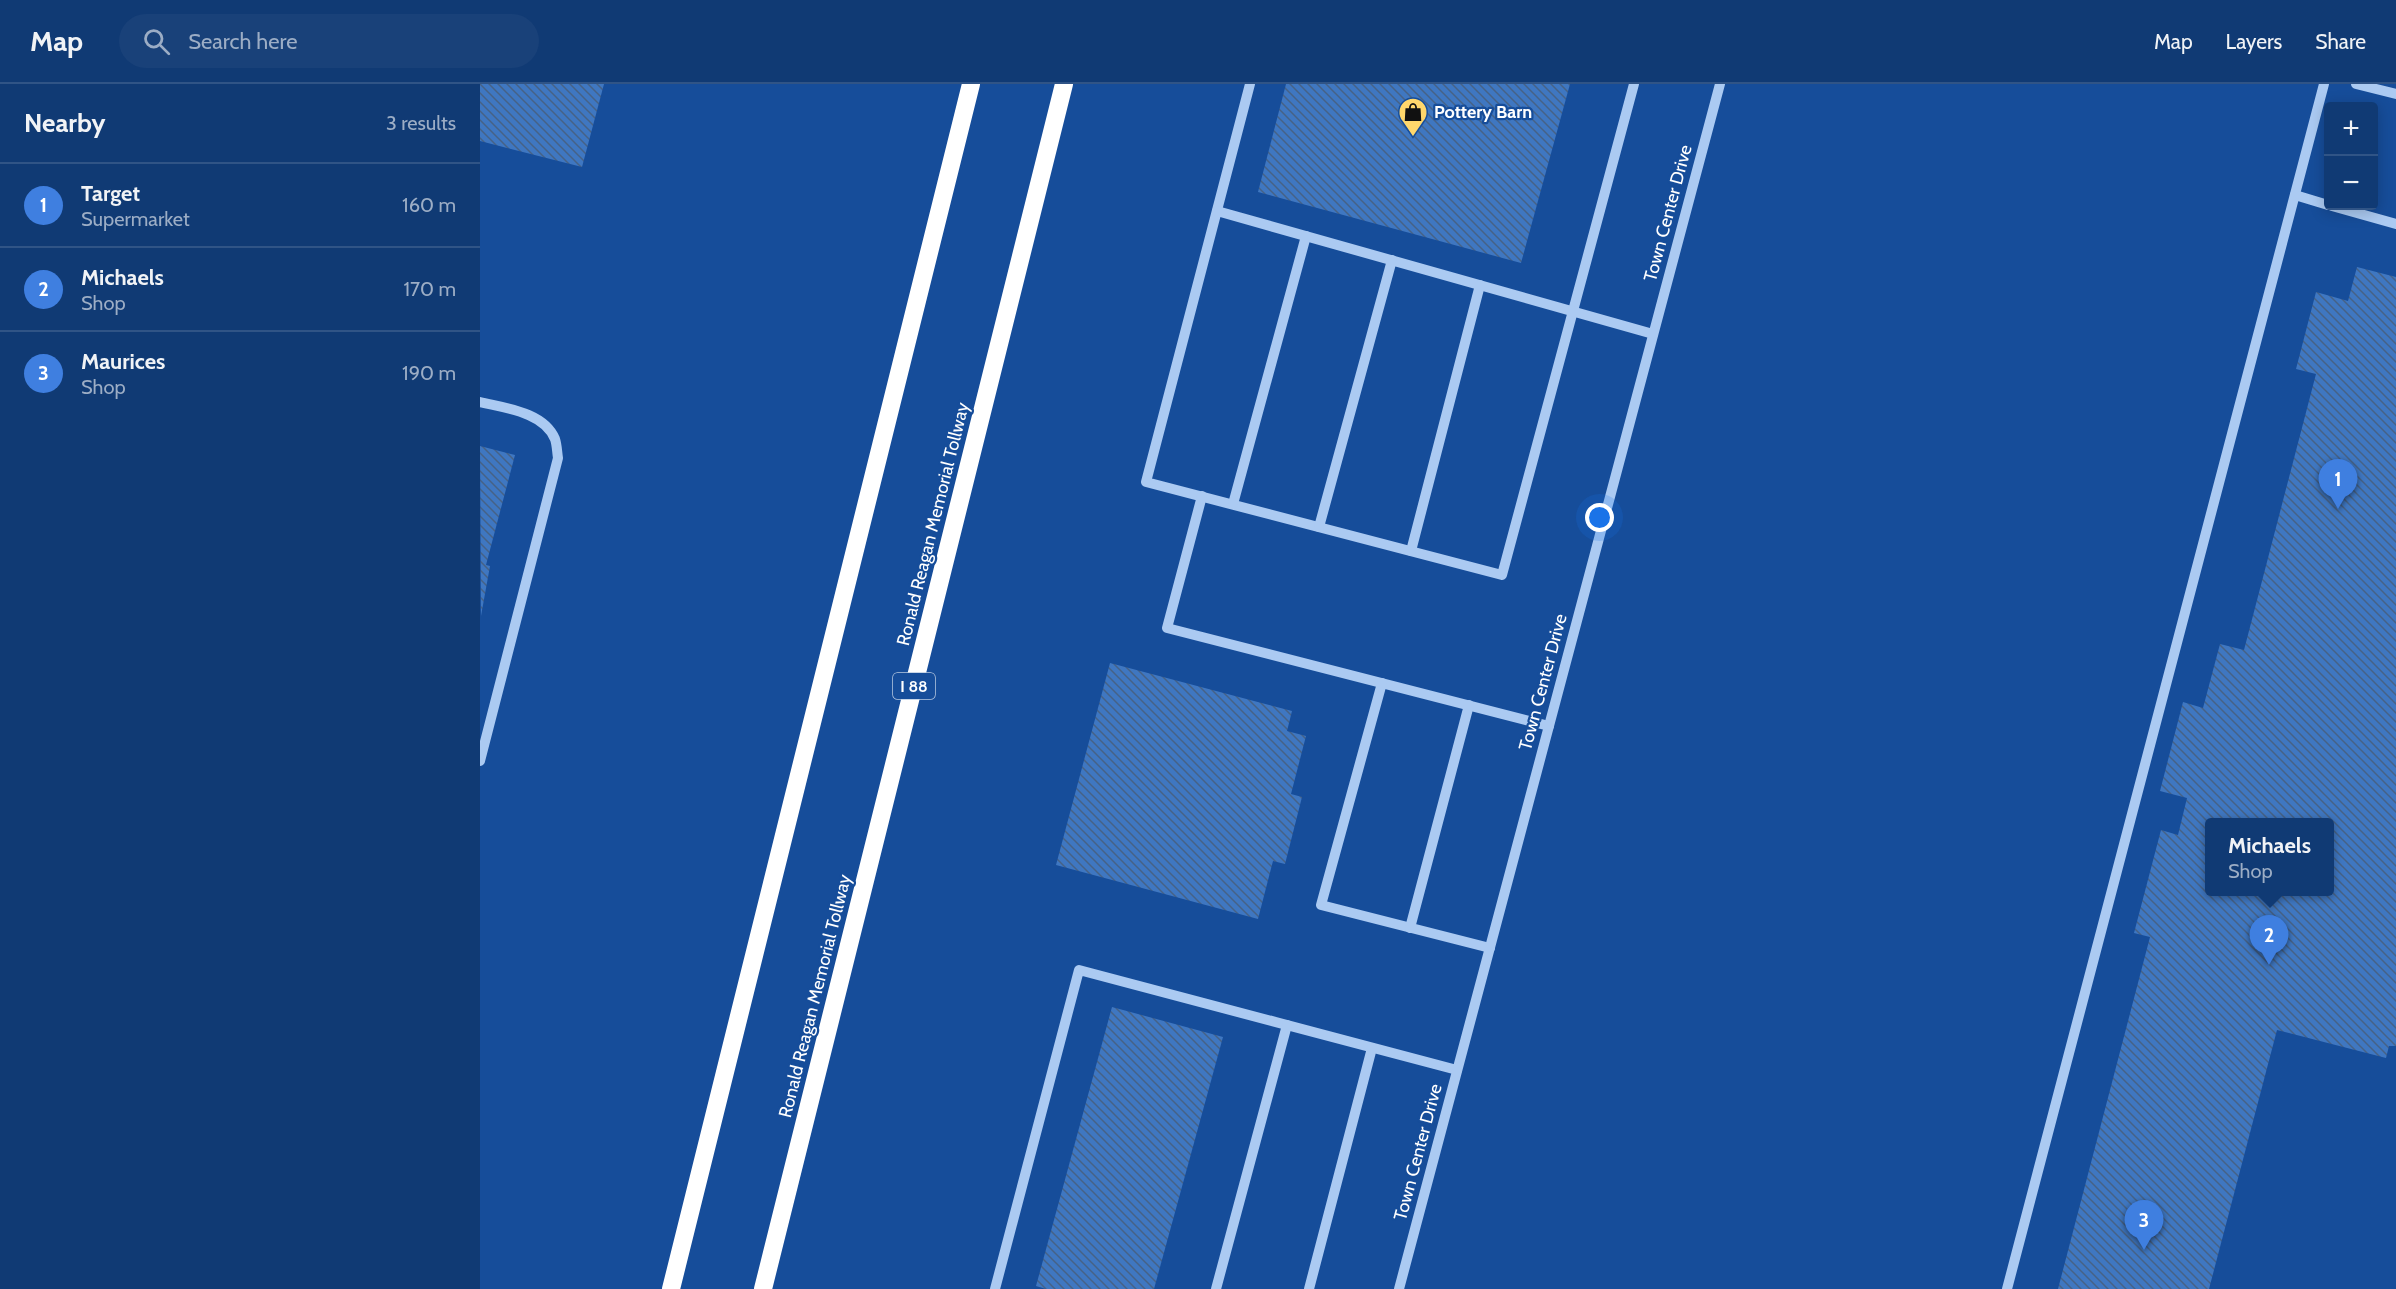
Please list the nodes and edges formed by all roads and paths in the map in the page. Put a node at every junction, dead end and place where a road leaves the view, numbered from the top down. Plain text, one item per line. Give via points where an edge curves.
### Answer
1 (971, 84) edge
2 (1064, 84) edge
3 (1251, 84) edge
4 (1634, 84) edge
5 (1720, 84) edge
6 (2324, 84) edge
7 (2356, 84) edge
8 (2396, 94) edge
9 (2295, 195) junction
10 (2324, 203) edge
11 (2347, 210) edge
12 (1217, 211) junction
13 (2396, 224) edge
14 (1306, 236) junction
15 (1392, 260) junction
16 (1480, 285) junction
17 (1573, 311) junction
18 (1653, 334) junction
19 (480, 402) edge
20 (1202, 496) junction
21 (1233, 504) junction
22 (1319, 527) junction
23 (1411, 551) junction
24 (1382, 683) junction
25 (1468, 705) junction
26 (1549, 726) junction
27 (480, 761) edge
28 (1410, 928) junction
29 (1490, 948) junction
30 (1287, 1025) junction
31 (1372, 1048) junction
32 (1457, 1070) junction
33 (671, 1289) edge
34 (763, 1289) edge
35 (995, 1289) edge
36 (1216, 1289) edge
37 (1309, 1289) edge
38 (1399, 1289) edge
39 (2007, 1289) edge

1 - 33 highway
2 - 34 highway, Ronald Reagan Memorial Tollway / I 88
3 - 12 street
4 - 17 street
5 - 18 street, Town Center Drive
6 - 9 street
7 - 8 street
9 - 10 street
9 - 39 street
11 - 13 street
12 - 14 street
12 - 20 street via 1146,482
14 - 15 street
14 - 21 street
15 - 16 street
15 - 22 street
16 - 17 street
16 - 23 street
17 - 18 street
17 - 23 street via 1503,575
18 - 26 street, Town Center Drive
19 - 27 street via 526,414 546,425 555,440 558,458
20 - 21 street
20 - 24 street via 1167,628
21 - 22 street
22 - 23 street
24 - 25 street
24 - 28 street via 1321,905
25 - 26 street
25 - 28 street
26 - 29 street, Town Center Drive
28 - 29 street
29 - 32 street, Town Center Drive
30 - 31 street
30 - 35 street via 1079,970
30 - 36 street
31 - 32 street
31 - 37 street
32 - 38 street, Town Center Drive

